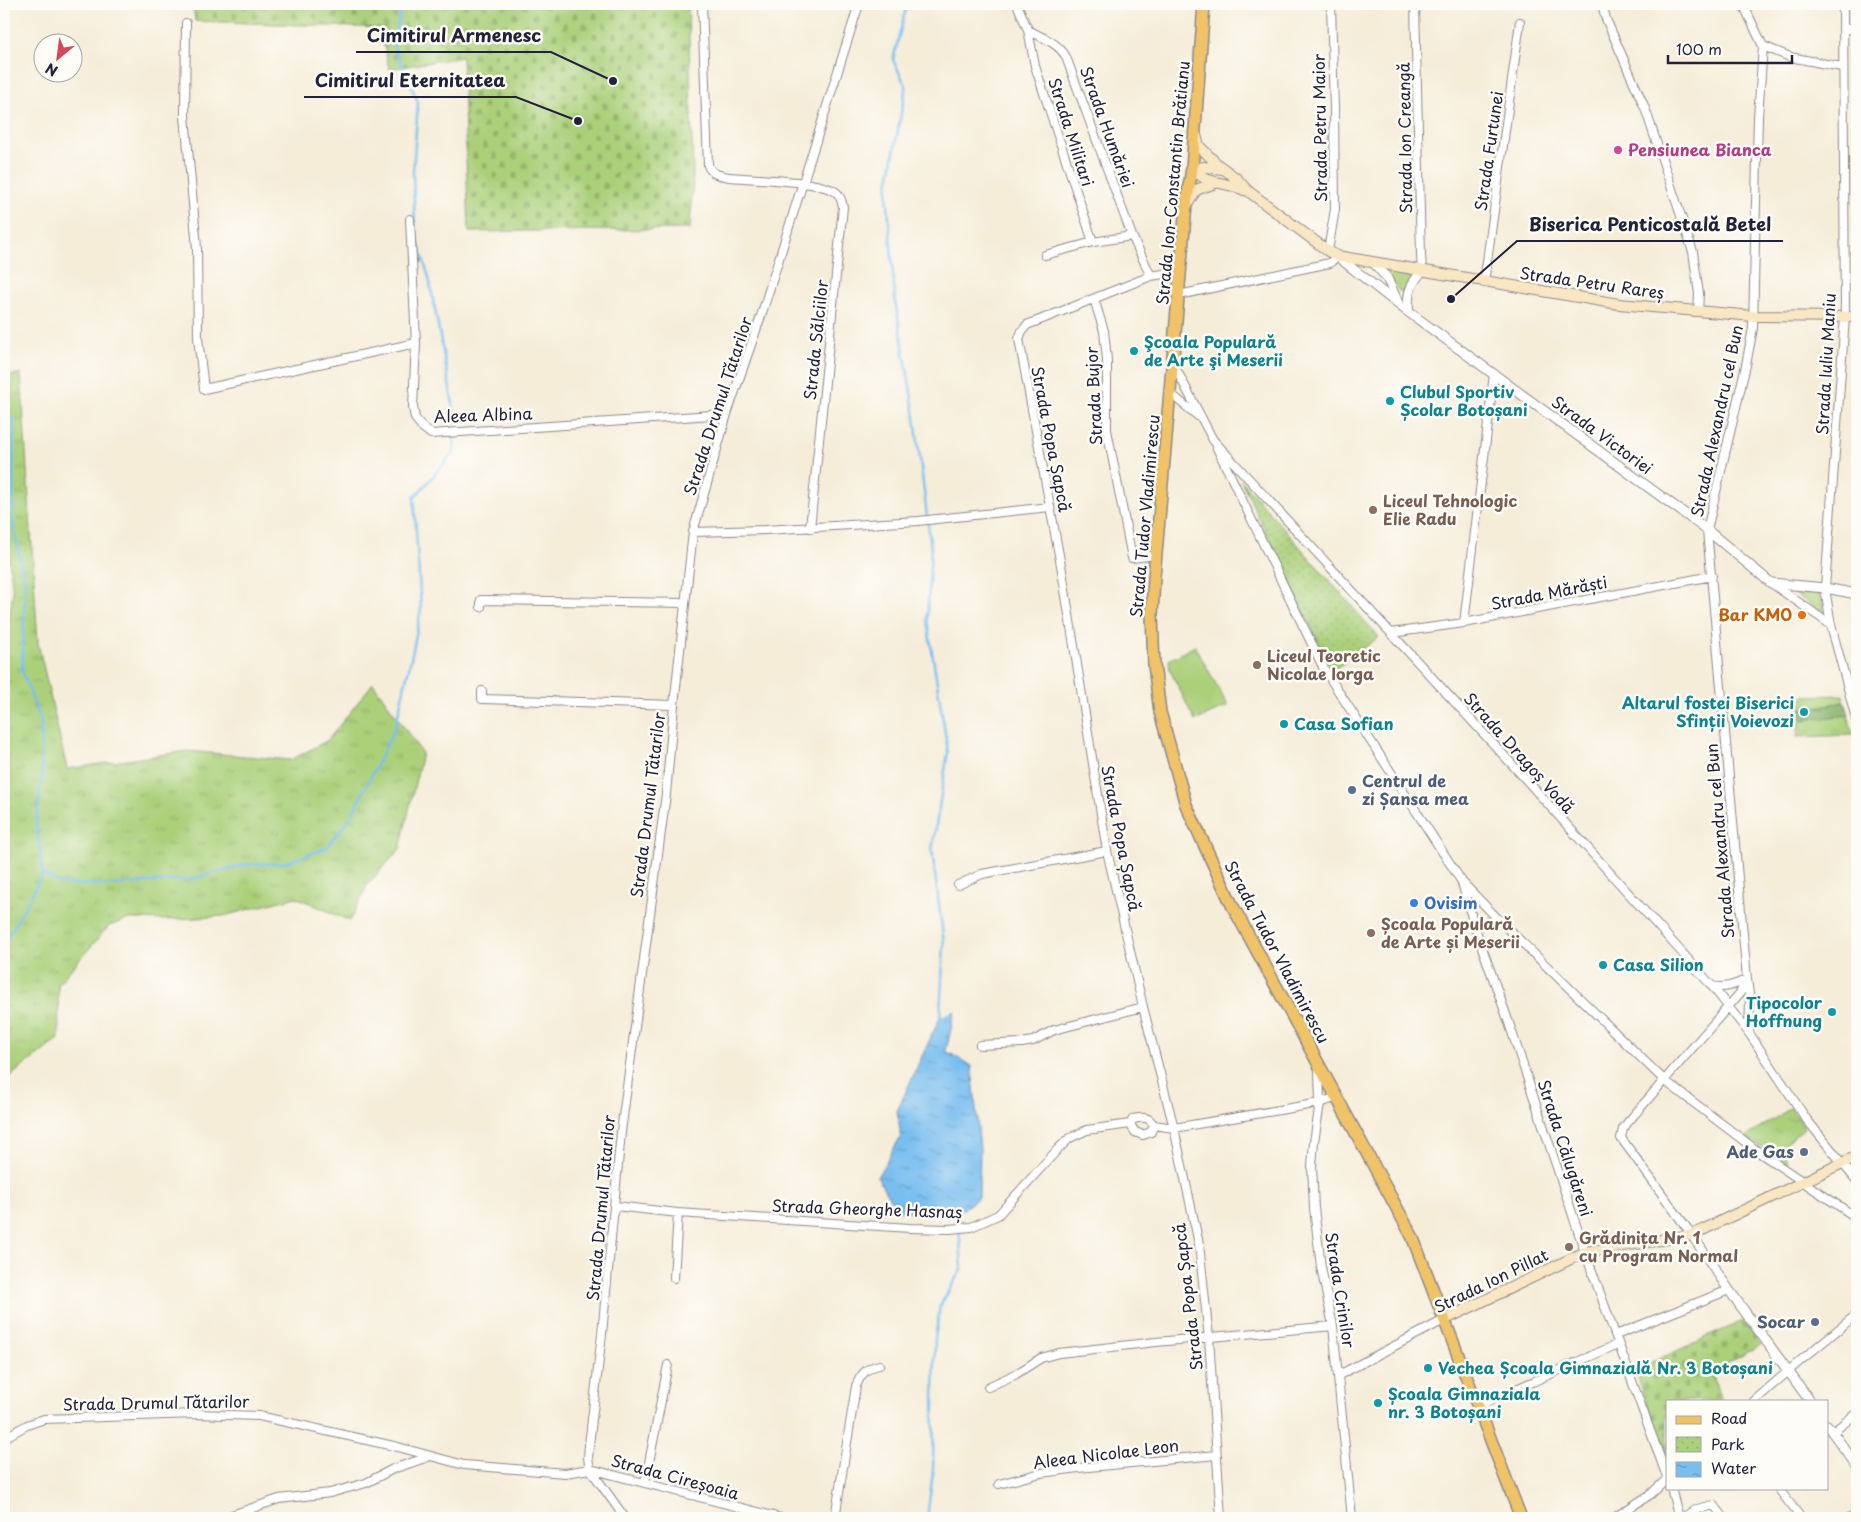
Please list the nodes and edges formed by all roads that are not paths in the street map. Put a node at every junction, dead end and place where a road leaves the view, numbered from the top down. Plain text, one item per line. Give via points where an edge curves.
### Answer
1 (702, 4) edge
2 (859, 4) edge
3 (1018, 4) edge
4 (1204, 4) edge
5 (1331, 4) edge
6 (1415, 4) edge
7 (1602, 4) edge
8 (1744, 4) edge
9 (1843, 4) edge
10 (1520, 22) dead end
11 (186, 23) dead end
12 (1843, 28) junction
13 (1028, 30) junction
14 (1857, 30) edge
15 (1763, 46) junction
16 (1842, 67) junction
17 (1195, 132) junction
18 (1192, 169) junction
19 (1223, 169) junction
20 (802, 183) junction
21 (1214, 183) junction
22 (1248, 191) junction
23 (1186, 206) junction
24 (410, 219) dead end
25 (1132, 236) junction
26 (1093, 242) junction
27 (1328, 252) junction
28 (1044, 255) dead end
29 (1338, 256) junction
30 (1374, 263) junction
31 (1181, 271) junction
32 (1422, 271) junction
33 (1151, 276) junction
34 (1484, 283) junction
35 (1179, 295) junction
36 (1094, 299) junction
37 (1399, 305) junction
38 (1409, 312) junction
39 (1698, 312) junction
40 (1753, 316) junction
41 (1845, 316) junction
42 (1857, 317) edge
43 (416, 343) junction
44 (1174, 365) junction
45 (1494, 374) junction
46 (1171, 394) junction
47 (727, 414) junction
48 (1201, 418) junction
49 (1213, 440) junction
50 (1050, 507) junction
51 (810, 528) junction
52 (1707, 530) junction
53 (693, 532) junction
54 (1156, 555) junction
55 (1712, 576) junction
56 (1771, 583) junction
57 (1825, 588) junction
58 (1857, 594) edge
59 (685, 603) junction
60 (481, 608) dead end
61 (1464, 623) junction
62 (1831, 625) junction
63 (1391, 633) junction
64 (482, 691) dead end
65 (674, 705) junction
66 (1857, 722) edge
67 (1107, 851) junction
68 (1462, 882) junction
69 (958, 885) dead end
70 (1499, 920) junction
71 (1475, 928) junction
72 (1747, 979) junction
73 (1712, 986) junction
74 (1728, 1006) junction
75 (1143, 1007) junction
76 (1749, 1033) junction
77 (980, 1045) dead end
78 (1319, 1067) junction
79 (1664, 1080) junction
80 (1337, 1098) junction
81 (1320, 1102) junction
82 (1130, 1124) junction
83 (1154, 1126) junction
84 (1174, 1128) junction
85 (1857, 1156) edge
86 (1842, 1163) junction
87 (1857, 1181) edge
88 (1803, 1183) junction
89 (614, 1206) junction
90 (678, 1214) junction
91 (1857, 1218) edge
92 (1692, 1235) junction
93 (1585, 1252) junction
94 (674, 1278) dead end
95 (1729, 1290) junction
96 (1857, 1314) edge
97 (1444, 1320) junction
98 (1333, 1326) junction
99 (1616, 1335) junction
100 (1209, 1338) junction
101 (1618, 1344) junction
102 (668, 1365) dead end
103 (879, 1365) dead end
104 (1788, 1370) junction
105 (1339, 1375) junction
106 (988, 1387) dead end
107 (1755, 1400) edge
108 (1809, 1400) edge
109 (1478, 1406) junction
110 (1857, 1413) edge
111 (1830, 1428) edge
112 (4, 1438) edge
113 (1217, 1455) junction
114 (428, 1457) junction
115 (1857, 1466) edge
116 (590, 1469) junction
117 (1666, 1475) edge
118 (1666, 1479) edge
119 (645, 1482) junction
120 (999, 1484) dead end
121 (1672, 1490) edge
122 (1780, 1490) edge
123 (1857, 1514) edge
124 (1617, 1516) dead end
125 (223, 1518) edge
126 (625, 1518) edge
127 (781, 1518) edge
128 (835, 1518) edge
129 (1221, 1518) edge
130 (1352, 1518) edge
131 (1521, 1518) edge
132 (1681, 1518) edge
133 (1724, 1518) edge
134 (1801, 1518) edge
135 (1850, 1518) edge

1 - 20 street via 709,170 715,175 729,177
2 - 20 street, Strada Drumul Tătarilor
3 - 13 street
4 - 17 main road, Strada Ion-Constantin Brătianu
5 - 27 street, Strada Petru Maior via 1335,210
6 - 32 street, Strada Ion Creangă
7 - 39 street via 1646,108 1692,252 1699,294
8 - 15 street
9 - 12 street, Strada Iuliu Maniu
10 - 34 street, Strada Furtunei
11 - 43 street via 185,116 197,248 198,338 204,389
12 - 14 street
12 - 16 street, Strada Iuliu Maniu
13 - 25 street, Strada Humăriei via 1063,50
13 - 26 street, Strada Militari via 1035,66
15 - 16 street via 1790,57
15 - 40 street, Strada Alexandru cel Bun
16 - 41 street, Strada Iuliu Maniu
17 - 18 main road, Strada Ion-Constantin Brătianu
17 - 19 main road, Strada Victoriei via 1199,146
18 - 19 main road
18 - 21 main road, Strada Victoriei
18 - 23 main road, Strada Ion-Constantin Brătianu
19 - 22 main road, Strada Victoriei
20 - 47 street, Strada Drumul Tătarilor
20 - 51 street, Strada Sălciilor via 836,191 843,216
21 - 22 main road, Strada Victoriei via 1234,185
21 - 23 main road via 1196,190
22 - 27 main road, Strada Victoriei
23 - 31 main road, Strada Ion-Constantin Brătianu
24 - 43 street, Aleea Albina
25 - 26 street
25 - 33 street, Strada Humăriei
26 - 28 street
27 - 29 main road, Strada Victoriei
29 - 30 main road, Strada Petru Rareș
29 - 35 street via 1330,262
29 - 37 street, Strada Victoriei
30 - 32 main road, Strada Petru Rareș
30 - 37 street via 1387,278
31 - 33 street, Strada Popa Șapcă
31 - 35 main road, Strada Ion-Constantin Brătianu
32 - 34 main road, Strada Petru Rareș
32 - 38 street via 1410,287
33 - 36 street, Strada Popa Șapcă
34 - 39 main road, Strada Petru Rareș via 1620,304
35 - 44 main road, Strada Ion-Constantin Brătianu
36 - 50 street, Strada Popa Șapcă via 1027,325 1020,339
36 - 54 street, Strada Bujor via 1104,331 1107,360 1107,430 1132,558
37 - 38 street, Strada Victoriei
38 - 45 street, Strada Victoriei
39 - 40 main road, Strada Petru Rareș
40 - 41 main road, Strada Petru Rareș
40 - 52 street, Strada Alexandru cel Bun via 1746,365
41 - 42 main road, Strada Petru Rareș
41 - 57 street, Strada Iuliu Maniu
43 - 47 street, Aleea Albina via 412,407 415,418 431,434
44 - 46 main road, Strada Tudor Vladimirescu
44 - 48 street, Strada Dragoș Vodă
45 - 52 street, Strada Victoriei
45 - 61 street
46 - 48 street
46 - 54 main road, Strada Tudor Vladimirescu
47 - 53 street, Strada Drumul Tătarilor
48 - 49 street, Strada Dragoș Vodă
49 - 63 street, Strada Dragoș Vodă
49 - 68 street via 1324,669
50 - 51 street
50 - 67 street, Strada Popa Șapcă
51 - 53 street
52 - 55 street, Strada Alexandru cel Bun
52 - 56 street, Strada Victoriei
53 - 59 street, Strada Drumul Tătarilor
54 - 78 main road, Strada Tudor Vladimirescu via 1152,615 1154,665 1160,712 1186,805 1232,905
55 - 61 street, Strada Mărăști
55 - 72 street, Strada Alexandru cel Bun
56 - 57 street
56 - 62 street
57 - 58 street
57 - 62 street, Strada Iuliu Maniu
59 - 60 street via 481,600
59 - 65 street, Strada Drumul Tătarilor
61 - 63 street, Strada Mărăști
62 - 66 street, Strada Iuliu Maniu
63 - 73 street, Strada Dragoș Vodă
64 - 65 street via 482,699
65 - 89 street, Strada Drumul Tătarilor via 666,794
67 - 69 street via 982,874
67 - 75 street, Strada Popa Șapcă
68 - 70 street
68 - 71 street, Strada Călugăreni
70 - 71 street
70 - 79 street
71 - 93 street, Strada Călugăreni
72 - 73 street via 1734,986
72 - 74 street
72 - 76 street, Strada Alexandru cel Bun
73 - 74 street, Strada Dragoș Vodă
74 - 76 street, Strada Dragoș Vodă
74 - 79 street
75 - 77 street via 1054,1030 1034,1041
75 - 84 street, Strada Popa Șapcă
76 - 86 street, Strada Dragoș Vodă via 1807,1120
78 - 80 main road, Strada Tudor Vladimirescu
78 - 81 street, Strada Crinilor
79 - 88 street
79 - 92 street via 1628,1122 1622,1138
80 - 81 street
80 - 97 main road, Strada Tudor Vladimirescu via 1412,1236
81 - 84 street
81 - 98 street, Strada Crinilor via 1314,1142 1314,1208
82 - 83 street via 1146,1117
82 - 83 street via 1134,1132 1143,1135 1152,1132
82 - 90 street, Strada Gheorghe Hasnaș via 1087,1130 1070,1138 998,1215 971,1227 949,1229
83 - 84 street
84 - 100 street, Strada Popa Șapcă via 1199,1244
85 - 86 main road, Strada Ion Pillat
86 - 87 street, Strada Dragoș Vodă
86 - 88 main road, Strada Ion Pillat
88 - 91 street
88 - 92 main road, Strada Ion Pillat
89 - 90 street, Strada Gheorghe Hasnaș
89 - 116 street, Strada Drumul Tătarilor via 589,1445
90 - 94 street
92 - 93 main road, Strada Ion Pillat
92 - 95 street
93 - 97 main road, Strada Ion Pillat
93 - 99 street, Strada Călugăreni
95 - 99 street
95 - 104 street
96 - 104 street
97 - 105 street, Strada Ion Pillat
97 - 109 main road, Strada Tudor Vladimirescu
98 - 100 street
98 - 105 street, Strada Crinilor
99 - 101 street, Strada Călugăreni
100 - 106 street via 1059,1353 1041,1358
100 - 113 street, Strada Popa Șapcă
101 - 109 street
101 - 117 street, Strada Călugăreni
102 - 119 street
103 - 128 street via 860,1375 856,1386
104 - 107 street
104 - 108 street
105 - 130 street, Strada Crinilor
109 - 131 main road, Strada Tudor Vladimirescu
110 - 111 street
111 - 115 street
112 - 114 street, Strada Drumul Tătarilor via 27,1424 44,1419 197,1414 259,1416
113 - 120 street, Aleea Nicolae Leon via 1078,1468
113 - 129 street, Strada Popa Șapcă
114 - 116 street, Strada Drumul Tătarilor via 464,1465 537,1472 565,1473
114 - 125 street via 348,1489 280,1499
116 - 119 street, Strada Cireșoaia
116 - 126 street
118 - 124 street, Strada Călugăreni via 1651,1494
119 - 127 street, Strada Cireșoaia
121 - 132 street
122 - 134 street
123 - 135 street
132 - 133 street via 1697,1509 1714,1505

